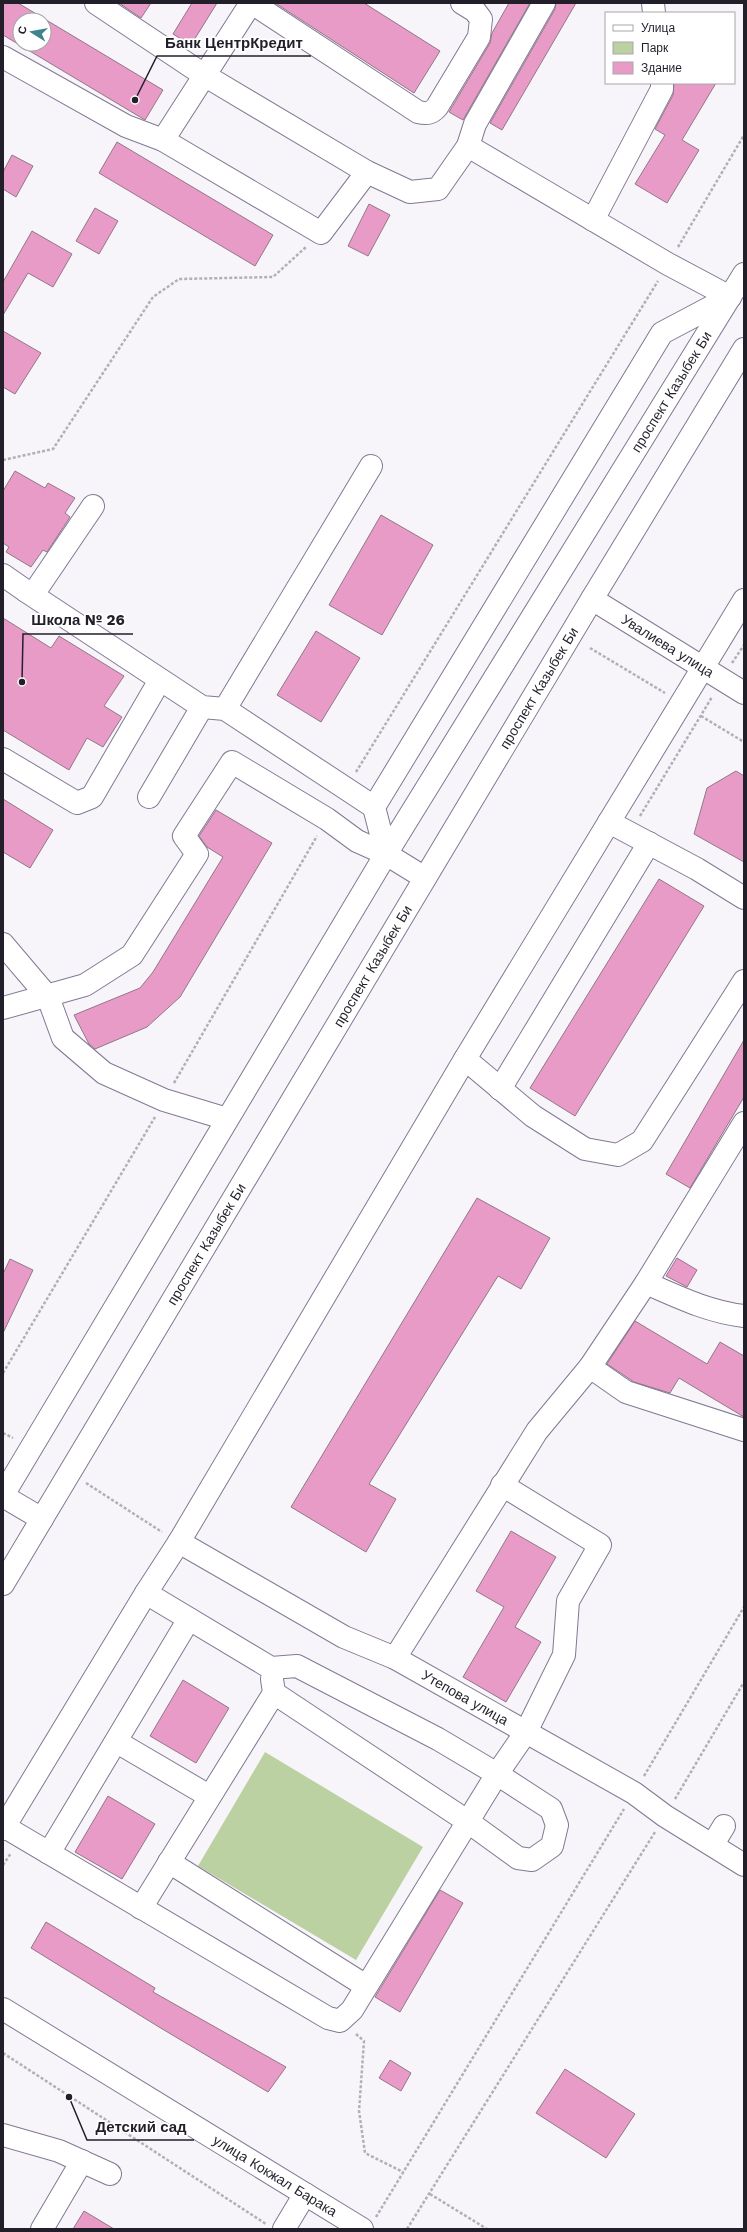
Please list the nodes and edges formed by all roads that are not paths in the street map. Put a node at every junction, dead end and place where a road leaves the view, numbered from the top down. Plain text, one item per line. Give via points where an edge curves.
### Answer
1 (96, 3) edge
2 (252, 3) edge
3 (462, 3) edge
4 (544, 3) edge
5 (3, 57) edge
6 (204, 75) junction
7 (662, 84) edge
8 (163, 140) junction
9 (468, 146) junction
10 (367, 172) junction
11 (593, 220) junction
12 (744, 274) edge
13 (730, 297) junction
14 (744, 349) edge
15 (370, 466) dead end
16 (93, 506) dead end
17 (3, 575) edge
18 (26, 591) junction
19 (592, 599) junction
20 (744, 600) edge
21 (703, 669) junction
22 (160, 680) junction
23 (744, 693) edge
24 (202, 707) junction
25 (225, 709) junction
26 (3, 759) edge
27 (149, 797) dead end
28 (374, 807) junction
29 (609, 822) junction
30 (649, 843) junction
31 (386, 854) junction
32 (425, 878) junction
33 (744, 898) edge
34 (3, 944) edge
35 (744, 981) edge
36 (48, 997) junction
37 (3, 1008) edge
38 (465, 1059) junction
39 (500, 1089) junction
40 (227, 1119) junction
41 (744, 1123) edge
42 (646, 1283) junction
43 (744, 1316) edge
44 (590, 1367) junction
45 (744, 1430) edge
46 (502, 1486) junction
47 (3, 1496) edge
48 (42, 1519) junction
49 (179, 1542) junction
50 (3, 1584) edge
51 (146, 1593) junction
52 (189, 1618) junction
53 (394, 1658) junction
54 (271, 1668) junction
55 (274, 1693) junction
56 (526, 1732) junction
57 (117, 1742) junction
58 (497, 1774) junction
59 (209, 1796) junction
60 (467, 1821) junction
61 (4, 1828) edge
62 (49, 1853) junction
63 (169, 1862) junction
64 (744, 1865) edge
65 (141, 1908) junction
66 (366, 1986) junction
67 (3, 2009) edge
68 (3, 2135) edge
69 (82, 2161) junction
70 (110, 2174) dead end
71 (305, 2194) junction
72 (367, 2226) edge
73 (275, 2227) edge
74 (42, 2229) edge

1 - 6 street
2 - 3 street via 418,112 426,114 437,108 479,37 481,19 475,11
2 - 6 street
4 - 9 street via 475,124
5 - 8 street via 126,126
6 - 8 street
6 - 10 street
7 - 11 street via 662,90
8 - 10 street via 322,233
9 - 10 street via 438,189 410,192
9 - 11 street
11 - 13 street
12 - 13 street, проспект Казыбек Би
13 - 28 street via 662,333
13 - 31 street, проспект Казыбек Би
14 - 19 street, проспект Казыбек Би
15 - 25 street
16 - 18 street via 36,590
17 - 18 street
18 - 22 street
19 - 21 street, Увалиева улица
19 - 32 street, проспект Казыбек Би
20 - 21 street
21 - 23 street, Увалиева улица
21 - 29 street
22 - 24 street
22 - 26 street via 92,797 76,803
24 - 25 street
24 - 27 street
25 - 28 street
28 - 31 street
29 - 30 street
29 - 38 street
30 - 33 street
30 - 39 street
31 - 32 street
31 - 36 street via 357,841 327,819 232,762 184,836 197,854 132,955 85,985
31 - 40 street, проспект Казыбек Би
32 - 48 street, проспект Казыбек Би
34 - 36 street
35 - 39 street via 642,1141 618,1155 585,1149 533,1116
36 - 37 street
36 - 40 street via 63,1038 104,1073 164,1100
38 - 39 street
38 - 49 street
40 - 47 street, проспект Казыбек Би
41 - 42 street
42 - 43 street via 691,1303
42 - 44 street
44 - 45 street via 626,1392
44 - 46 street via 537,1431
46 - 53 street
46 - 56 street via 600,1545 568,1601 564,1655
47 - 48 street
48 - 50 street, проспект Казыбек Би
49 - 51 street
49 - 53 street, Утепова улица via 344,1637
51 - 52 street
51 - 61 street
52 - 54 street
52 - 57 street
53 - 56 street, Утепова улица
54 - 55 street
54 - 58 street via 297,1666 438,1739
55 - 59 street
55 - 60 street
56 - 58 street
56 - 64 street, Утепова улица via 634,1793 665,1816 718,1835
57 - 59 street
57 - 62 street
58 - 60 street
58 - 60 street via 551,1809 558,1825 552,1846 532,1860 518,1858
59 - 63 street
60 - 66 street
61 - 62 street
62 - 65 street
63 - 65 street
63 - 66 street
65 - 66 street via 328,2018 340,2020 352,2010
67 - 71 street, улица Кокжал Барака
68 - 69 street via 59,2151
69 - 70 street
69 - 74 street
71 - 72 street, улица Кокжал Барака
71 - 73 street

